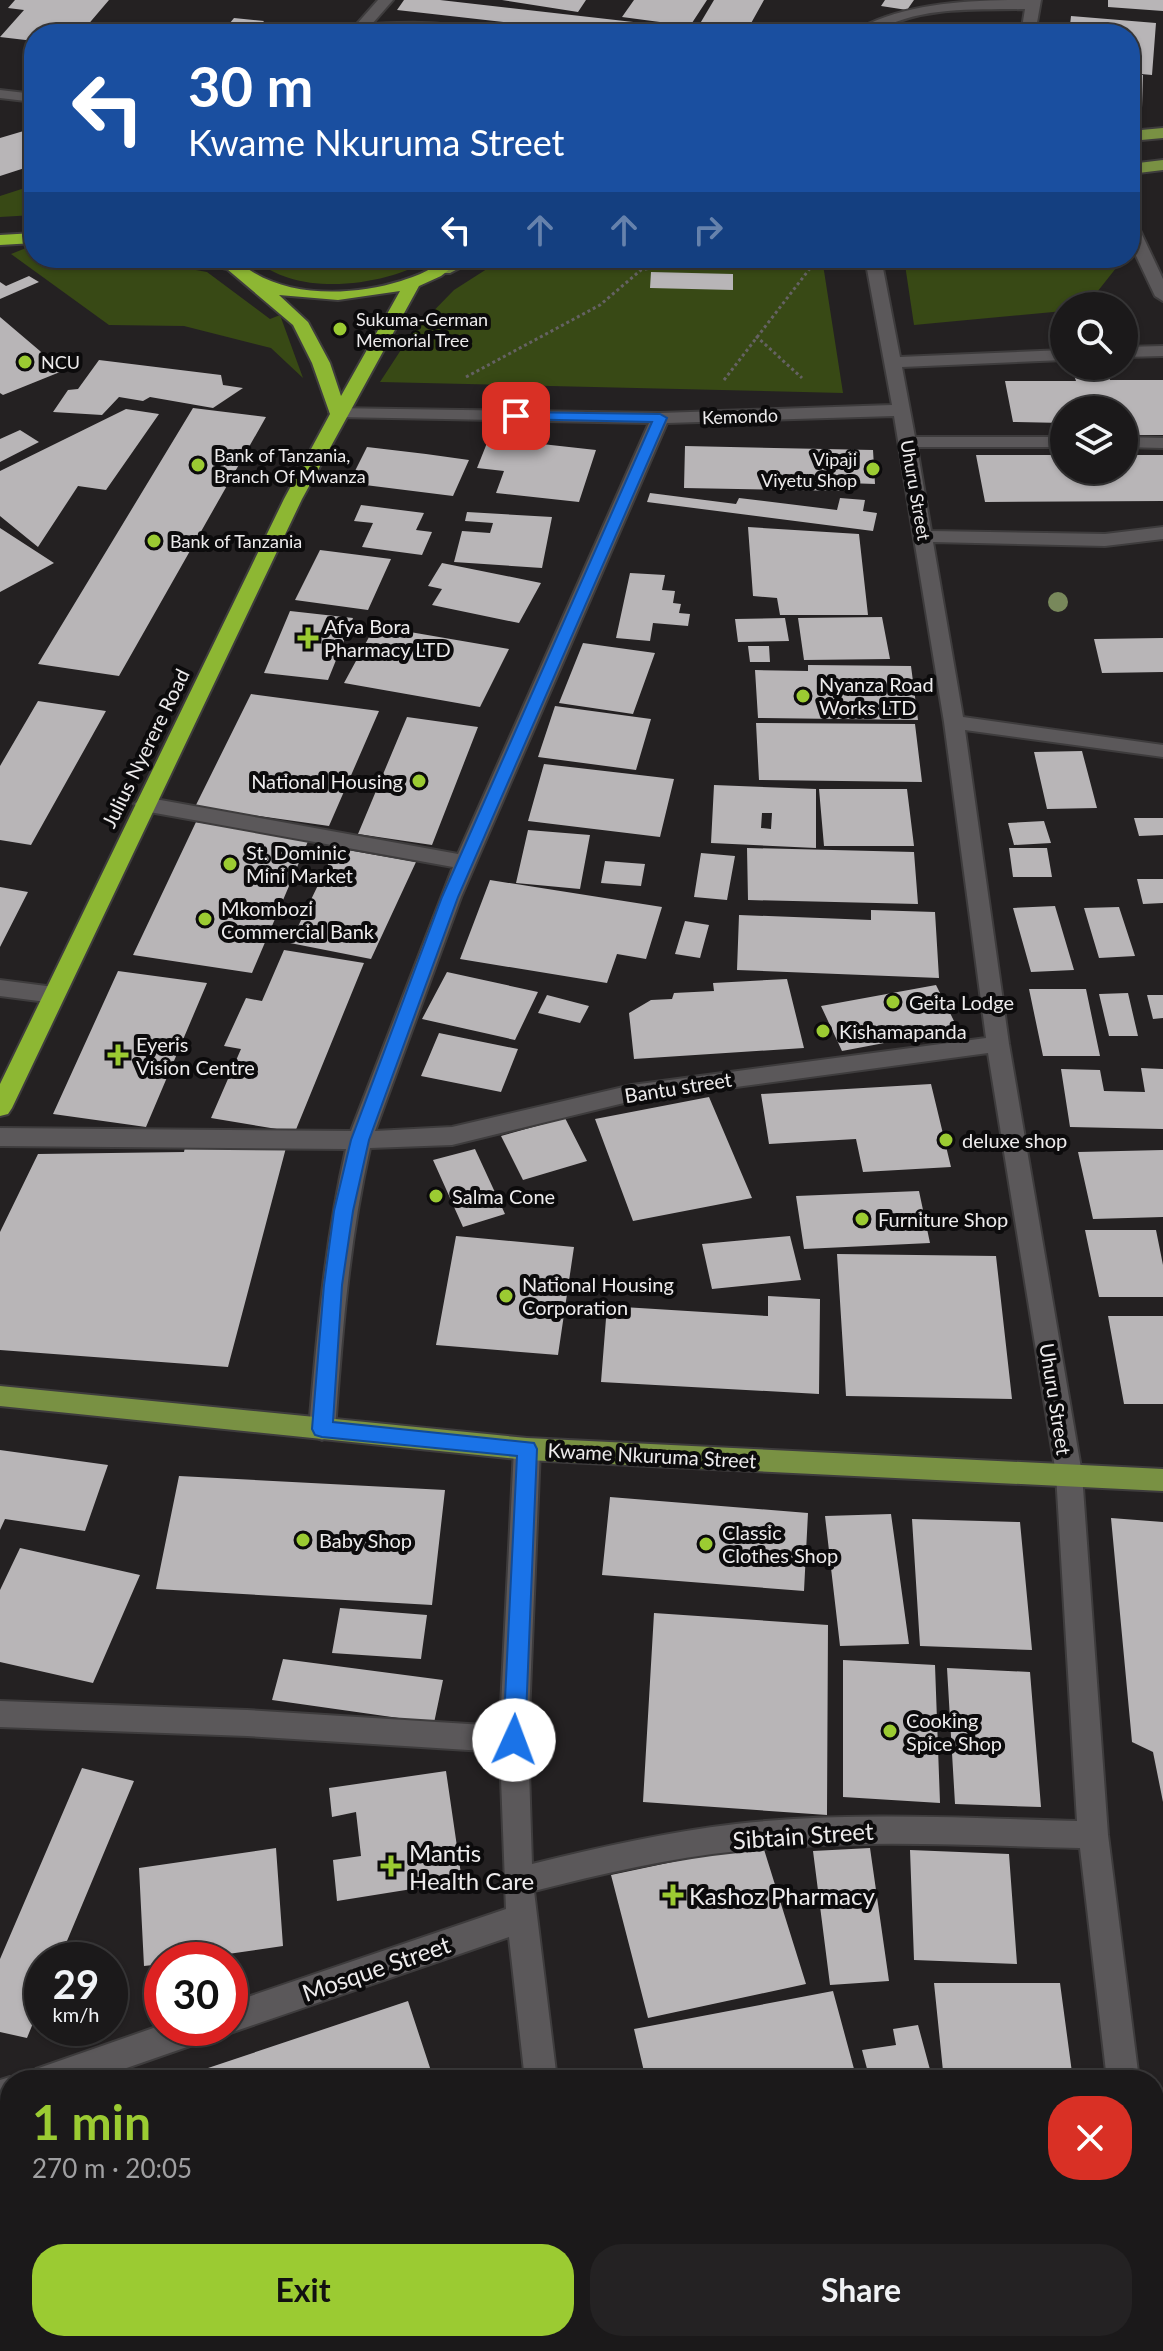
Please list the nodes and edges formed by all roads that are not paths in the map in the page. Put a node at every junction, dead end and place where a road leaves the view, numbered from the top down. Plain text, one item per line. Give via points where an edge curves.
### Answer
1 (386, 0) edge
2 (1032, 3) edge
3 (364, 24) edge
4 (878, 24) edge
5 (1029, 24) edge
6 (0, 94) edge
7 (24, 97) edge
8 (1163, 133) edge
9 (1140, 135) edge
10 (1163, 165) edge
11 (1140, 168) edge
12 (24, 239) edge
13 (0, 240) edge
14 (1140, 247) edge
15 (237, 268) edge
16 (443, 268) edge
17 (875, 268) edge
18 (251, 279) junction
19 (411, 286) junction
20 (1163, 296) edge
21 (1163, 351) edge
22 (1138, 352) edge
23 (1050, 356) edge
24 (893, 362) junction
25 (902, 410) junction
26 (338, 412) junction
27 (660, 418) junction
28 (907, 442) junction
29 (1050, 442) edge
30 (1138, 442) edge
31 (1163, 443) edge
32 (1163, 533) edge
33 (923, 536) junction
34 (954, 722) junction
35 (1163, 751) edge
36 (144, 804) junction
37 (465, 862) junction
38 (0, 988) edge
39 (54, 995) junction
40 (998, 1044) junction
41 (0, 1108) edge
42 (0, 1137) edge
43 (360, 1140) junction
44 (0, 1396) edge
45 (322, 1429) junction
46 (527, 1449) junction
47 (1069, 1474) junction
48 (1163, 1480) edge
49 (0, 1714) edge
50 (514, 1740) junction
51 (1093, 1835) junction
52 (518, 1881) junction
53 (522, 1918) junction
54 (248, 2012) edge
55 (146, 2046) edge
56 (76, 2070) edge
57 (540, 2070) edge
58 (1122, 2070) edge

1 - 3 street
2 - 4 street via 917,9
2 - 5 street
6 - 7 street
8 - 9 main road
10 - 11 main road
12 - 13 highway
14 - 20 street
15 - 18 highway
16 - 19 highway
17 - 24 street, Uhuru Street
18 - 19 highway via 323,296 368,295
18 - 26 highway via 300,322
19 - 26 highway, Julius Nyerere Road
21 - 22 street
23 - 24 street
24 - 25 street, Uhuru Street
25 - 27 street, Kemondo
25 - 28 street, Uhuru Street
26 - 27 street, Kemondo
26 - 36 highway, Julius Nyerere Road
27 - 37 street
28 - 29 street
28 - 33 street, Uhuru Street
30 - 31 street
32 - 33 street via 1105,540
33 - 34 street, Uhuru Street
34 - 35 street
34 - 40 street, Uhuru Street
36 - 37 street
36 - 39 highway, Julius Nyerere Road
37 - 43 street
38 - 39 street
39 - 41 highway, Julius Nyerere Road
40 - 43 street, Bantu street via 632,1093 452,1136
40 - 47 street, Uhuru Street
42 - 43 street, Bantu street
43 - 45 street via 333,1285
44 - 45 main road, Kwame Nkuruma Street
45 - 46 main road, Kwame Nkuruma Street
46 - 47 main road, Kwame Nkuruma Street
46 - 50 street
47 - 48 main road, Kwame Nkuruma Street
47 - 51 street, Uhuru Street
49 - 50 street
50 - 52 street
51 - 52 street, Sibtain Street via 872,1829 739,1837 626,1855
51 - 58 street, Uhuru Street
52 - 53 street
53 - 54 street, Mosque Street
53 - 57 street
55 - 56 street

